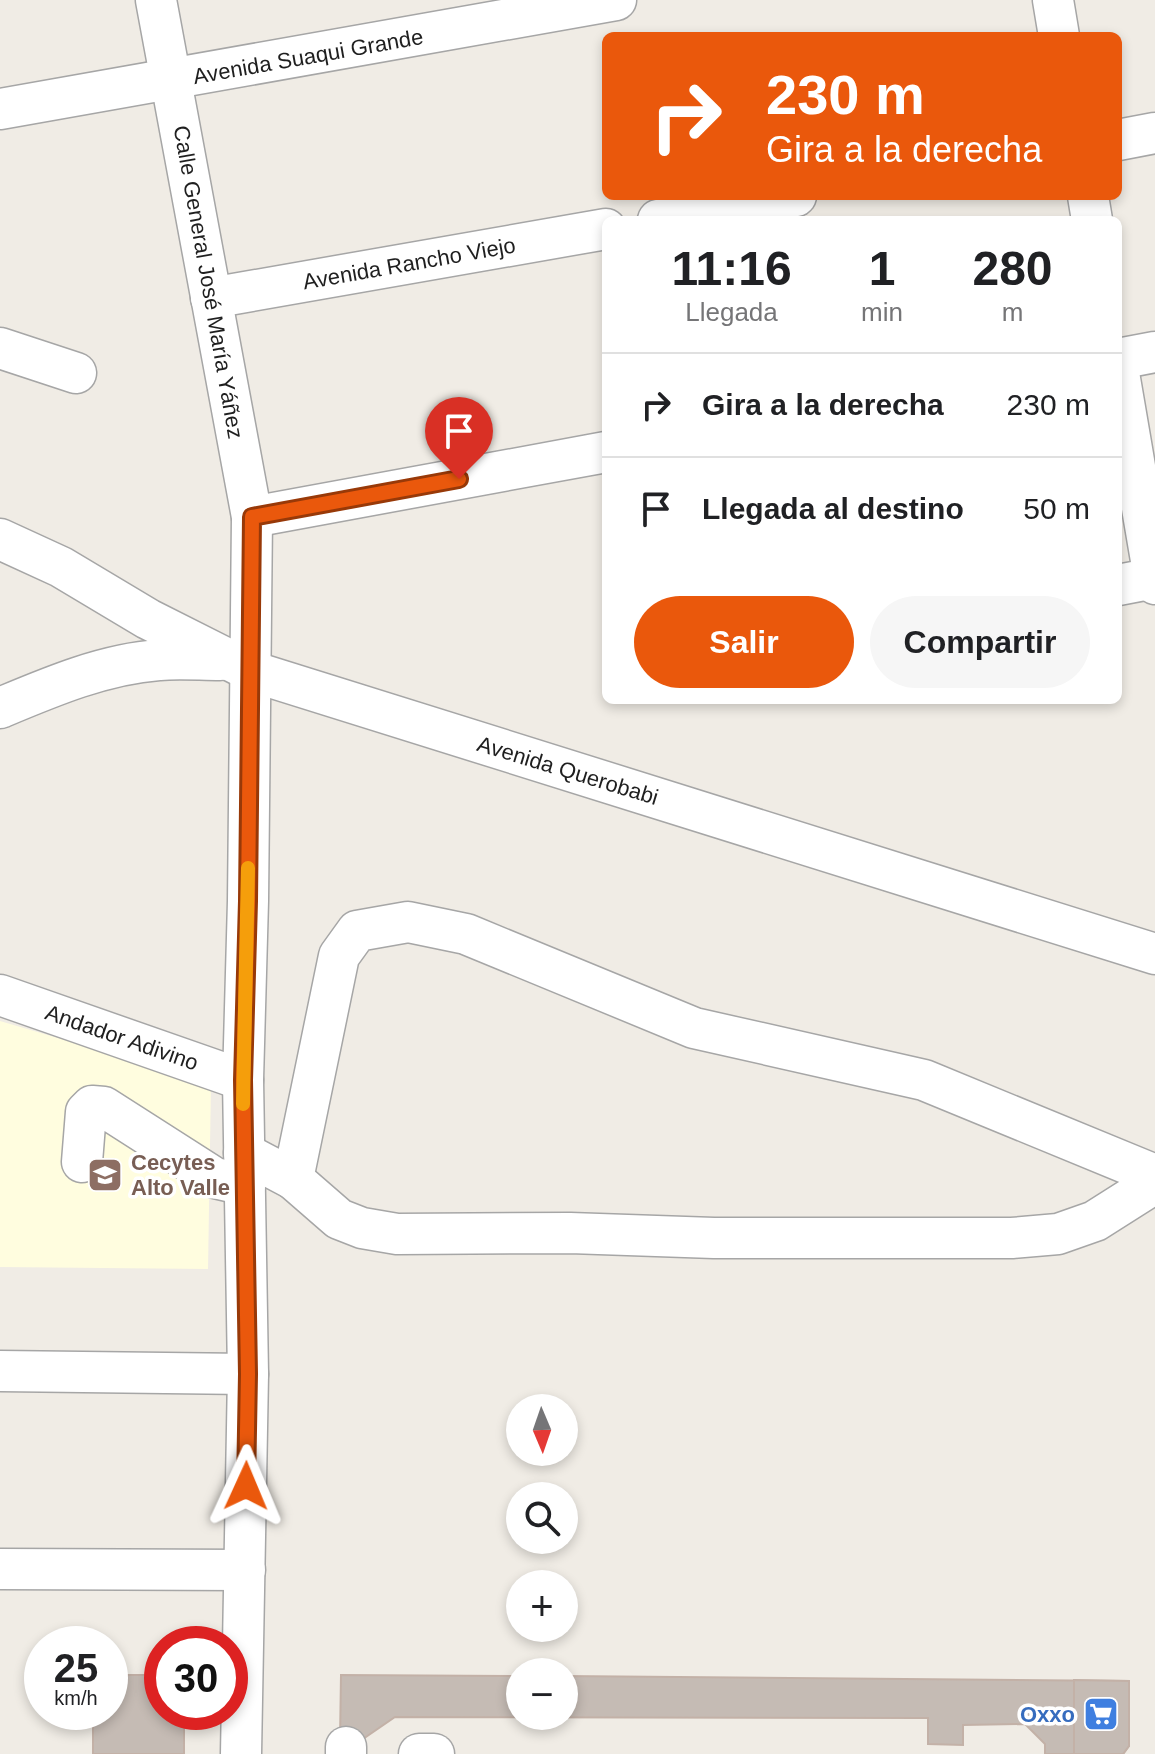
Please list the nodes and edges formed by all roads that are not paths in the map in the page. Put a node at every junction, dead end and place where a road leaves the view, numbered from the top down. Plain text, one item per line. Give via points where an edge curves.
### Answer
1 (156, 0) edge
2 (616, 0) edge
3 (1053, 0) edge
4 (1058, 32) edge
5 (171, 81) junction
6 (0, 109) edge
7 (1155, 133) edge
8 (1122, 139) edge
9 (773, 200) edge
10 (681, 216) edge
11 (602, 230) edge
12 (211, 298) junction
13 (0, 348) edge
14 (1155, 352) edge
15 (1122, 358) edge
16 (76, 373) dead end
17 (1122, 390) edge
18 (602, 453) edge
19 (252, 517) junction
20 (0, 539) edge
21 (1154, 578) edge
22 (1122, 584) edge
23 (1155, 584) edge
24 (240, 666) junction
25 (0, 708) edge
26 (1155, 954) edge
27 (0, 995) edge
28 (243, 1080) junction
29 (82, 1162) dead end
30 (244, 1169) junction
31 (1155, 1175) edge
32 (293, 1179) junction
33 (1155, 1183) edge
34 (0, 1371) edge
35 (248, 1374) junction
36 (0, 1569) edge
37 (245, 1570) junction
38 (241, 1754) edge
39 (419, 1754) edge
40 (434, 1754) edge

1 - 5 street, Calle General José María Yáñez
2 - 5 street, Avenida Suaqui Grande
3 - 4 street
5 - 6 street, Avenida Suaqui Grande
5 - 12 street, Calle General José María Yáñez
7 - 8 street
9 - 10 street
11 - 12 street, Avenida Rancho Viejo
12 - 19 street, Calle General José María Yáñez
13 - 16 street
14 - 15 street
17 - 21 street
18 - 19 street
19 - 24 street, Calle General José María Yáñez
20 - 24 street, Avenida Querobabi
21 - 22 street
21 - 23 street
24 - 25 street via 158,660 118,667
24 - 26 street, Avenida Querobabi
24 - 28 street, Calle General José María Yáñez
27 - 28 street, Andador Adivino
28 - 30 street, Calle General José María Yáñez
29 - 30 street via 86,1112 92,1106 104,1107 215,1178
30 - 32 street
30 - 35 street, Calle General José María Yáñez
31 - 32 street via 924,1080 694,1028 466,934 408,922 357,931 339,956
32 - 33 street via 339,1219 397,1234 714,1238 1058,1234 1095,1221
34 - 35 street
35 - 37 street, Calle General José María Yáñez
36 - 37 street
37 - 38 street, Calle General José María Yáñez
39 - 40 street

